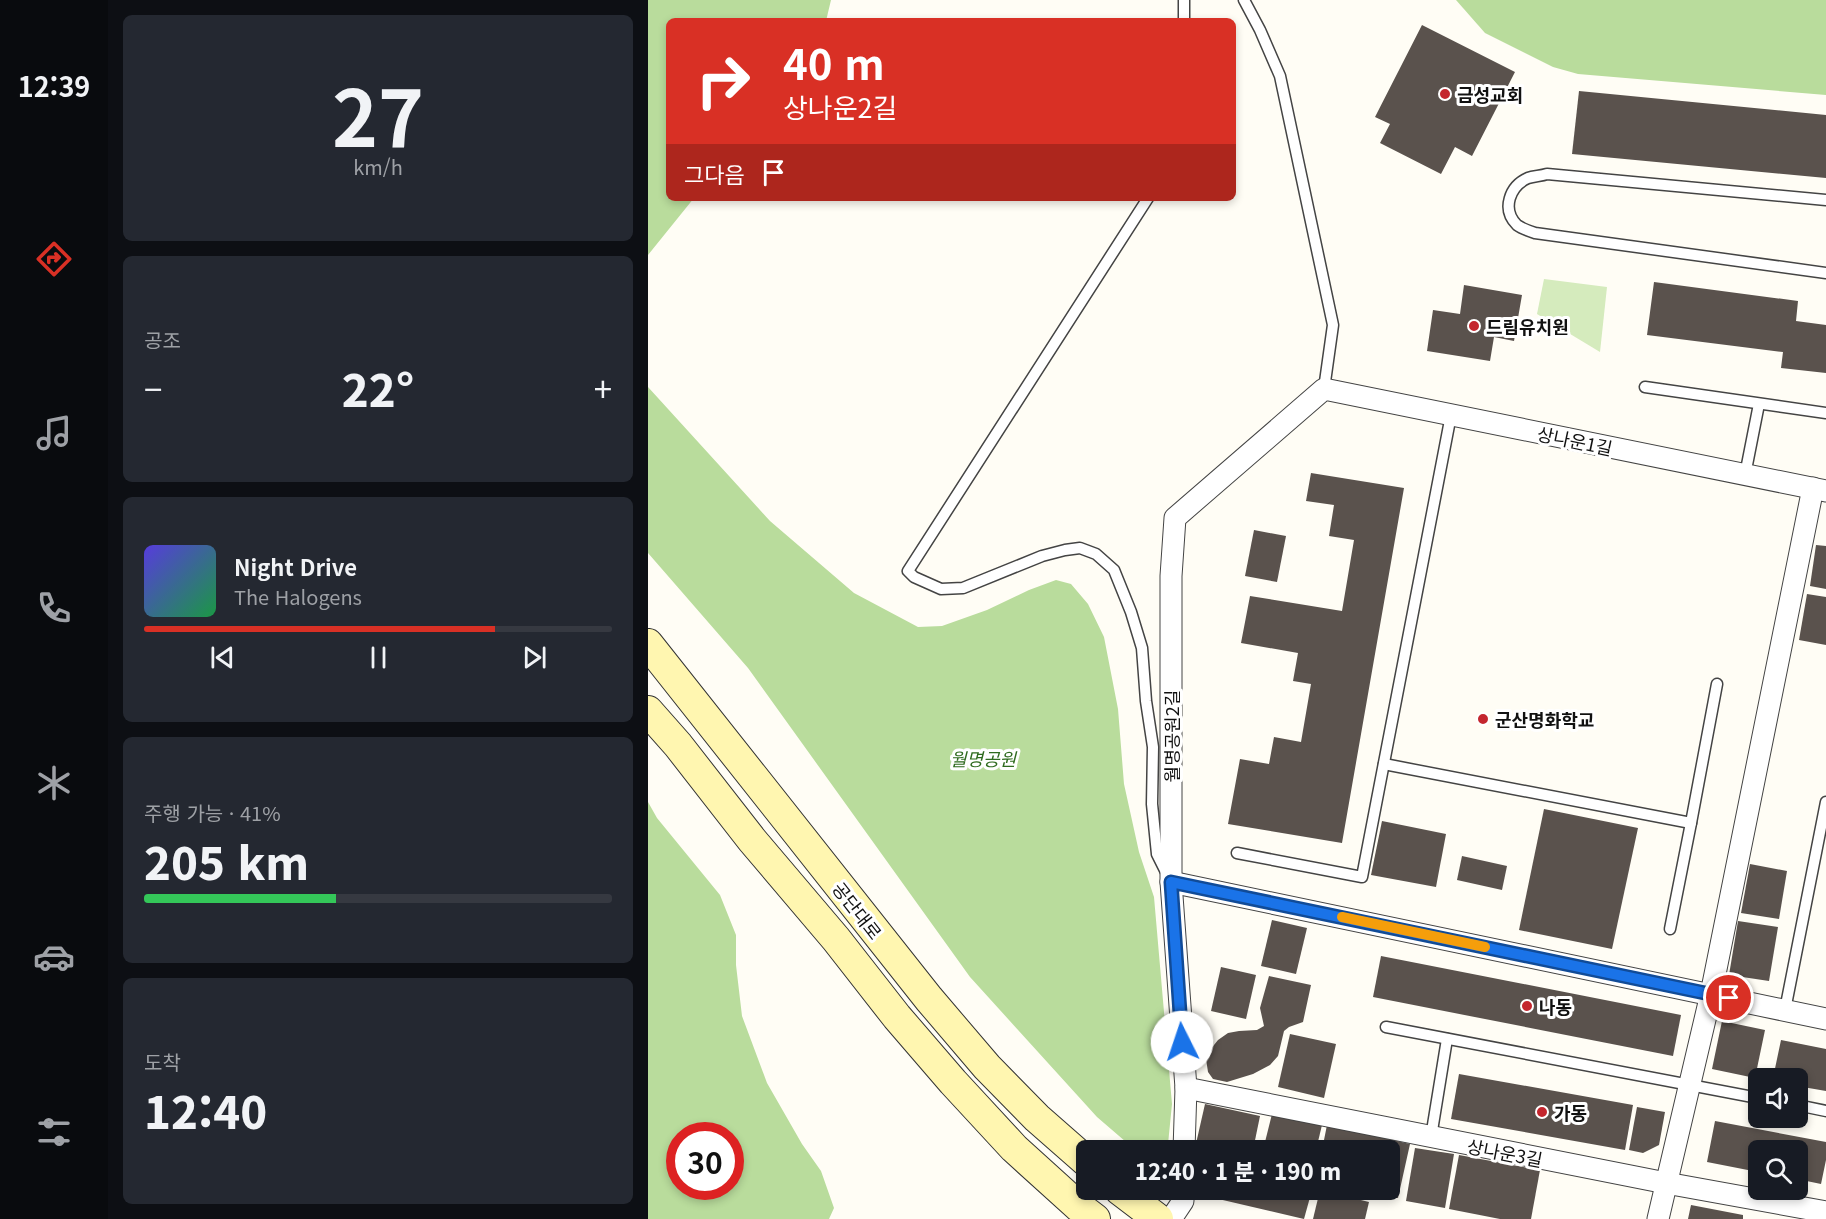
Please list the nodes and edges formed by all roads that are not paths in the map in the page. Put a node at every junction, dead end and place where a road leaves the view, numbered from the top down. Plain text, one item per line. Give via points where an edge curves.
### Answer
1 (1184, 0) edge
2 (1244, 0) edge
3 (1184, 18) edge
4 (1826, 200) edge
5 (1146, 201) edge
6 (1826, 273) edge
7 (1645, 387) dead end
8 (1324, 389) junction
9 (1759, 404) junction
10 (1826, 413) edge
11 (1451, 415) junction
12 (1745, 475) junction
13 (1819, 490) edge
14 (648, 644) edge
15 (1716, 684) dead end
16 (648, 711) edge
17 (1384, 764) junction
18 (1826, 802) edge
19 (1691, 823) junction
20 (1237, 853) dead end
21 (1171, 882) junction
22 (1670, 929) dead end
23 (1711, 994) junction
24 (1785, 1010) junction
25 (1826, 1019) edge
26 (1386, 1027) dead end
27 (1448, 1039) junction
28 (1689, 1085) junction
29 (1186, 1088) junction
30 (1748, 1096) edge
31 (1808, 1107) edge
32 (1826, 1111) edge
33 (1431, 1137) junction
34 (1184, 1140) edge
35 (1076, 1152) edge
36 (1666, 1184) junction
37 (1133, 1200) edge
38 (1182, 1200) edge
39 (1826, 1212) edge
40 (1095, 1219) edge
41 (1158, 1219) edge
42 (1171, 1219) edge
43 (1658, 1219) edge

1 - 3 lane
2 - 8 lane via 1280,76 1333,325
4 - 6 lane via 1547,174 1514,187 1508,200 1510,214 1518,225 1534,233
5 - 21 lane via 908,572 941,589 963,588 1042,556 1080,548 1096,554 1114,570 1142,648 1153,747 1152,804 1157,854
7 - 9 lane
8 - 11 street, 상나운1길
8 - 21 street, 월명공원2길 via 1175,518 1171,576
9 - 10 lane
9 - 12 lane
11 - 12 street, 상나운1길
11 - 17 lane
12 - 13 street, 상나운1길
13 - 23 street
14 - 35 street, 공단대로 via 928,999 987,1067
15 - 19 lane
16 - 40 street, 공단대로 via 953,1082 1014,1148
17 - 19 lane
17 - 20 lane via 1362,877
18 - 24 lane
19 - 22 lane
21 - 23 street
21 - 29 street, 월명공원2길
23 - 24 street
23 - 28 street
24 - 25 street
26 - 27 lane
27 - 28 lane
27 - 33 lane
28 - 30 lane
28 - 36 street
29 - 33 street, 상나운3길
29 - 34 street, 월명공원2길
31 - 32 lane
33 - 36 street, 상나운3길
36 - 39 street, 상나운3길
36 - 43 street
37 - 41 street
38 - 42 street

